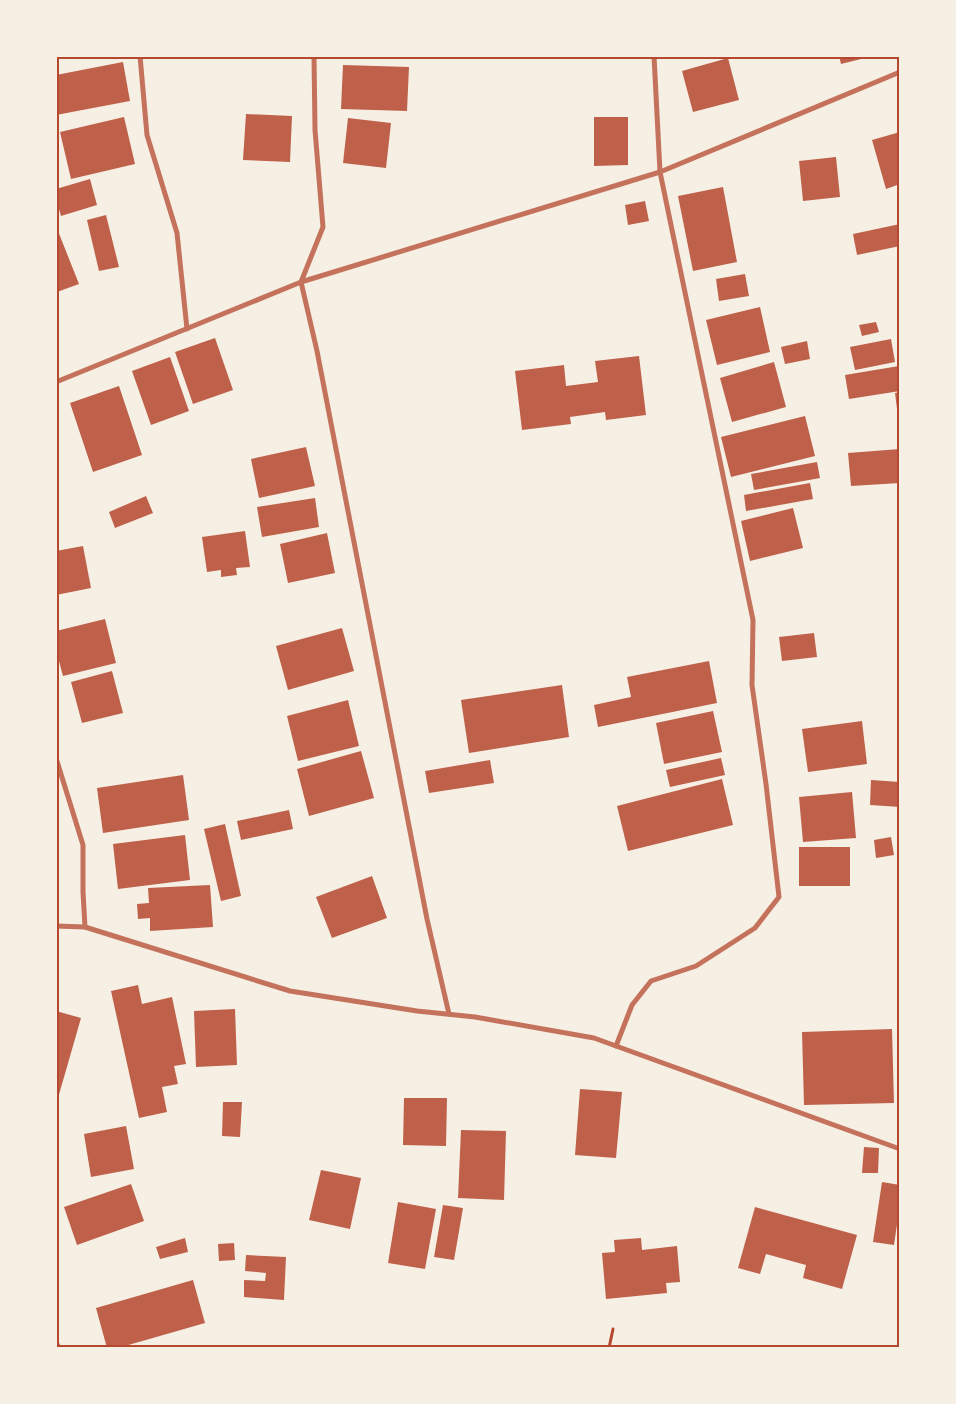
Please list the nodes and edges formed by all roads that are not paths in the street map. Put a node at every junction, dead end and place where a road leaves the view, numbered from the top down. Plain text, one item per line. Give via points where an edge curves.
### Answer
1 (140, 56) edge
2 (314, 56) edge
3 (654, 56) edge
4 (900, 72) edge
5 (660, 172) junction
6 (301, 282) junction
7 (187, 329) junction
8 (56, 382) edge
9 (56, 758) edge
10 (56, 926) edge
11 (85, 927) junction
12 (449, 1014) junction
13 (616, 1046) junction
14 (900, 1149) edge
15 (56, 1342) edge
16 (59, 1348) edge

1 - 7 street via 147,135 177,233
2 - 6 street via 315,130 323,226
3 - 5 street
4 - 5 street
5 - 6 street
5 - 13 street via 753,620 752,685 779,897 755,928 696,966 651,981 632,1005
6 - 7 street
6 - 12 street via 427,920
7 - 8 street
9 - 11 street via 83,845
10 - 11 street
11 - 12 street via 290,991
12 - 13 street via 594,1038
13 - 14 street
15 - 16 street

